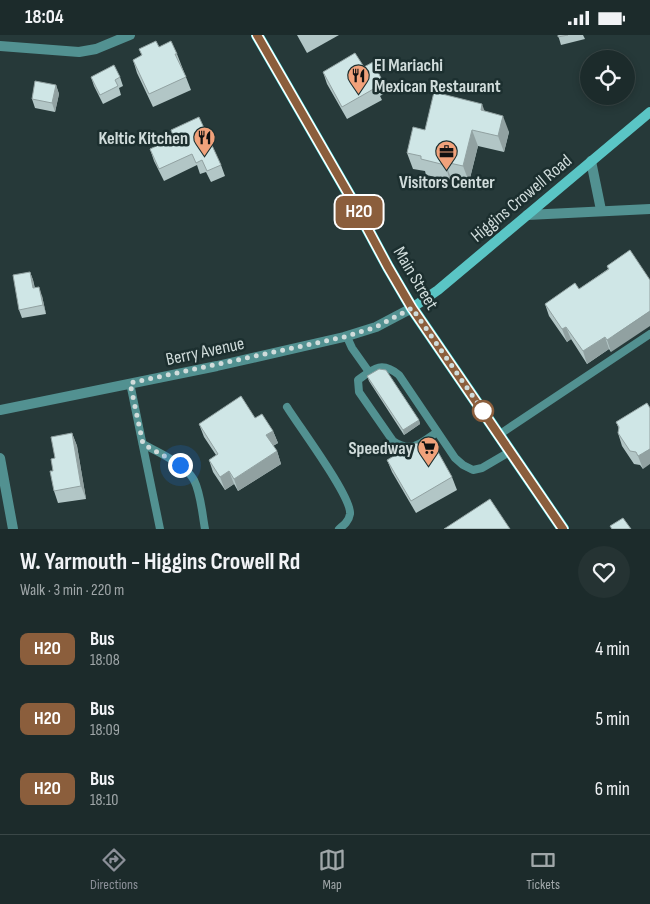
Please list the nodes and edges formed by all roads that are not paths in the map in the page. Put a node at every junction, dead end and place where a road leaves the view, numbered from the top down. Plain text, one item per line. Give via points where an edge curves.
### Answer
1 (130, 35) edge
2 (258, 35) edge
3 (0, 46) edge
4 (650, 112) edge
5 (591, 161) junction
6 (650, 209) edge
7 (601, 211) junction
8 (527, 215) junction
9 (412, 308) junction
10 (650, 334) edge
11 (347, 337) junction
12 (369, 372) junction
13 (130, 383) junction
14 (286, 407) dead end
15 (0, 410) edge
16 (437, 432) junction
17 (500, 434) junction
18 (143, 444) junction
19 (510, 451) junction
20 (0, 458) edge
21 (13, 529) edge
22 (160, 529) edge
23 (205, 529) edge
24 (339, 529) edge
25 (562, 529) edge

1 - 3 street via 96,49 79,52
2 - 9 main road, Main Street
4 - 5 main road, Higgins Crowell Road
5 - 7 street
5 - 8 main road, Higgins Crowell Road
6 - 7 street
7 - 8 street
8 - 9 main road, Higgins Crowell Road
9 - 11 street, Berry Avenue via 376,327
9 - 17 main road, Main Street
10 - 17 lane
11 - 12 lane
11 - 13 street, Berry Avenue
12 - 16 lane via 385,366 399,375
12 - 16 lane via 358,380 359,392 393,441 400,446 414,447
13 - 15 street, Berry Avenue
13 - 18 lane
14 - 24 lane via 345,496 350,513
16 - 19 lane via 455,458 473,469 482,468
17 - 19 main road, Main Street
18 - 22 lane
18 - 23 lane via 180,465 194,480
19 - 25 main road, Main Street
20 - 21 street

